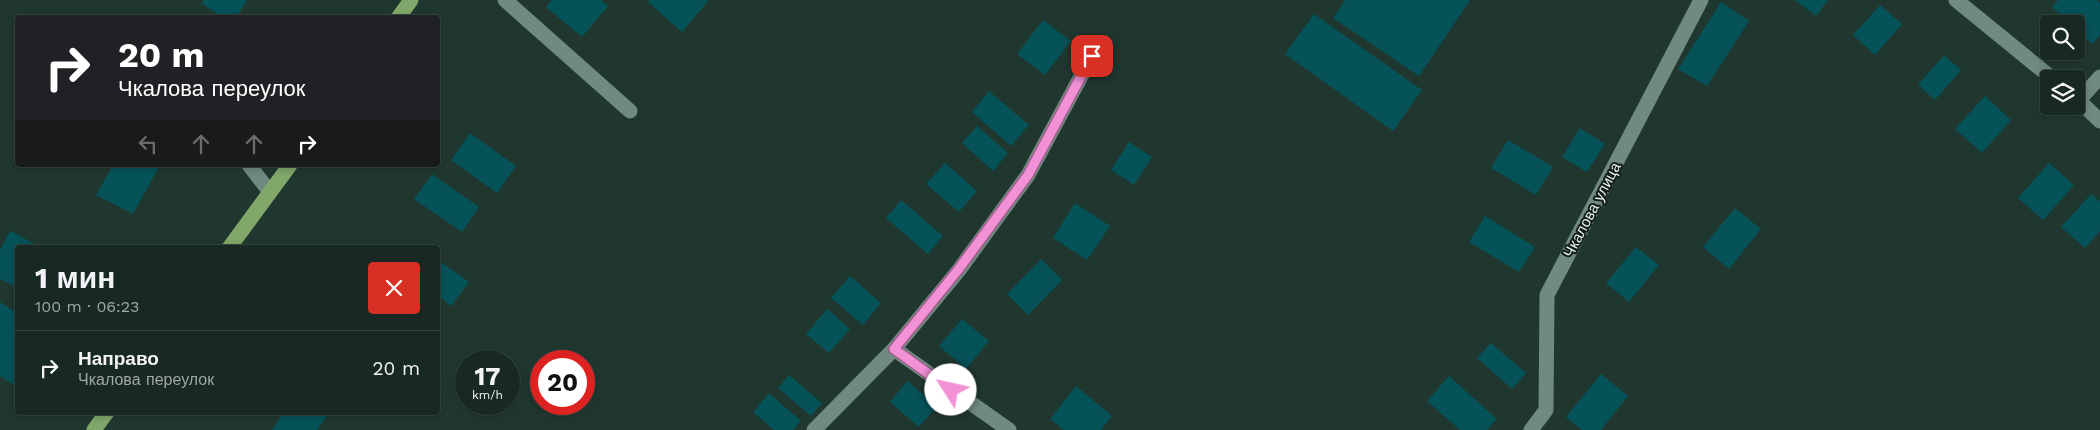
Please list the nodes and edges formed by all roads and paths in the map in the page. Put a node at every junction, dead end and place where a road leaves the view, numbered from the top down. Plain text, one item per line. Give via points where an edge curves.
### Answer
1 (411, 0) edge
2 (505, 0) edge
3 (1701, 0) edge
4 (1956, 0) edge
5 (400, 15) edge
6 (1092, 56) dead end
7 (2042, 70) edge
8 (2100, 77) edge
9 (2085, 92) edge
10 (2085, 106) edge
11 (630, 111) dead end
12 (2100, 121) edge
13 (251, 167) edge
14 (289, 167) edge
15 (270, 192) junction
16 (231, 245) edge
17 (894, 349) junction
18 (105, 415) edge
19 (94, 430) edge
20 (814, 430) edge
21 (1009, 430) edge
22 (1531, 430) edge

1 - 5 highway
2 - 11 street
3 - 22 street, Чкалова улица via 1547,295 1546,410
4 - 7 street
6 - 17 street via 1028,175 958,270
8 - 9 street
10 - 12 street
13 - 15 street
14 - 15 highway
15 - 16 highway
17 - 20 street
17 - 21 street
18 - 19 highway

